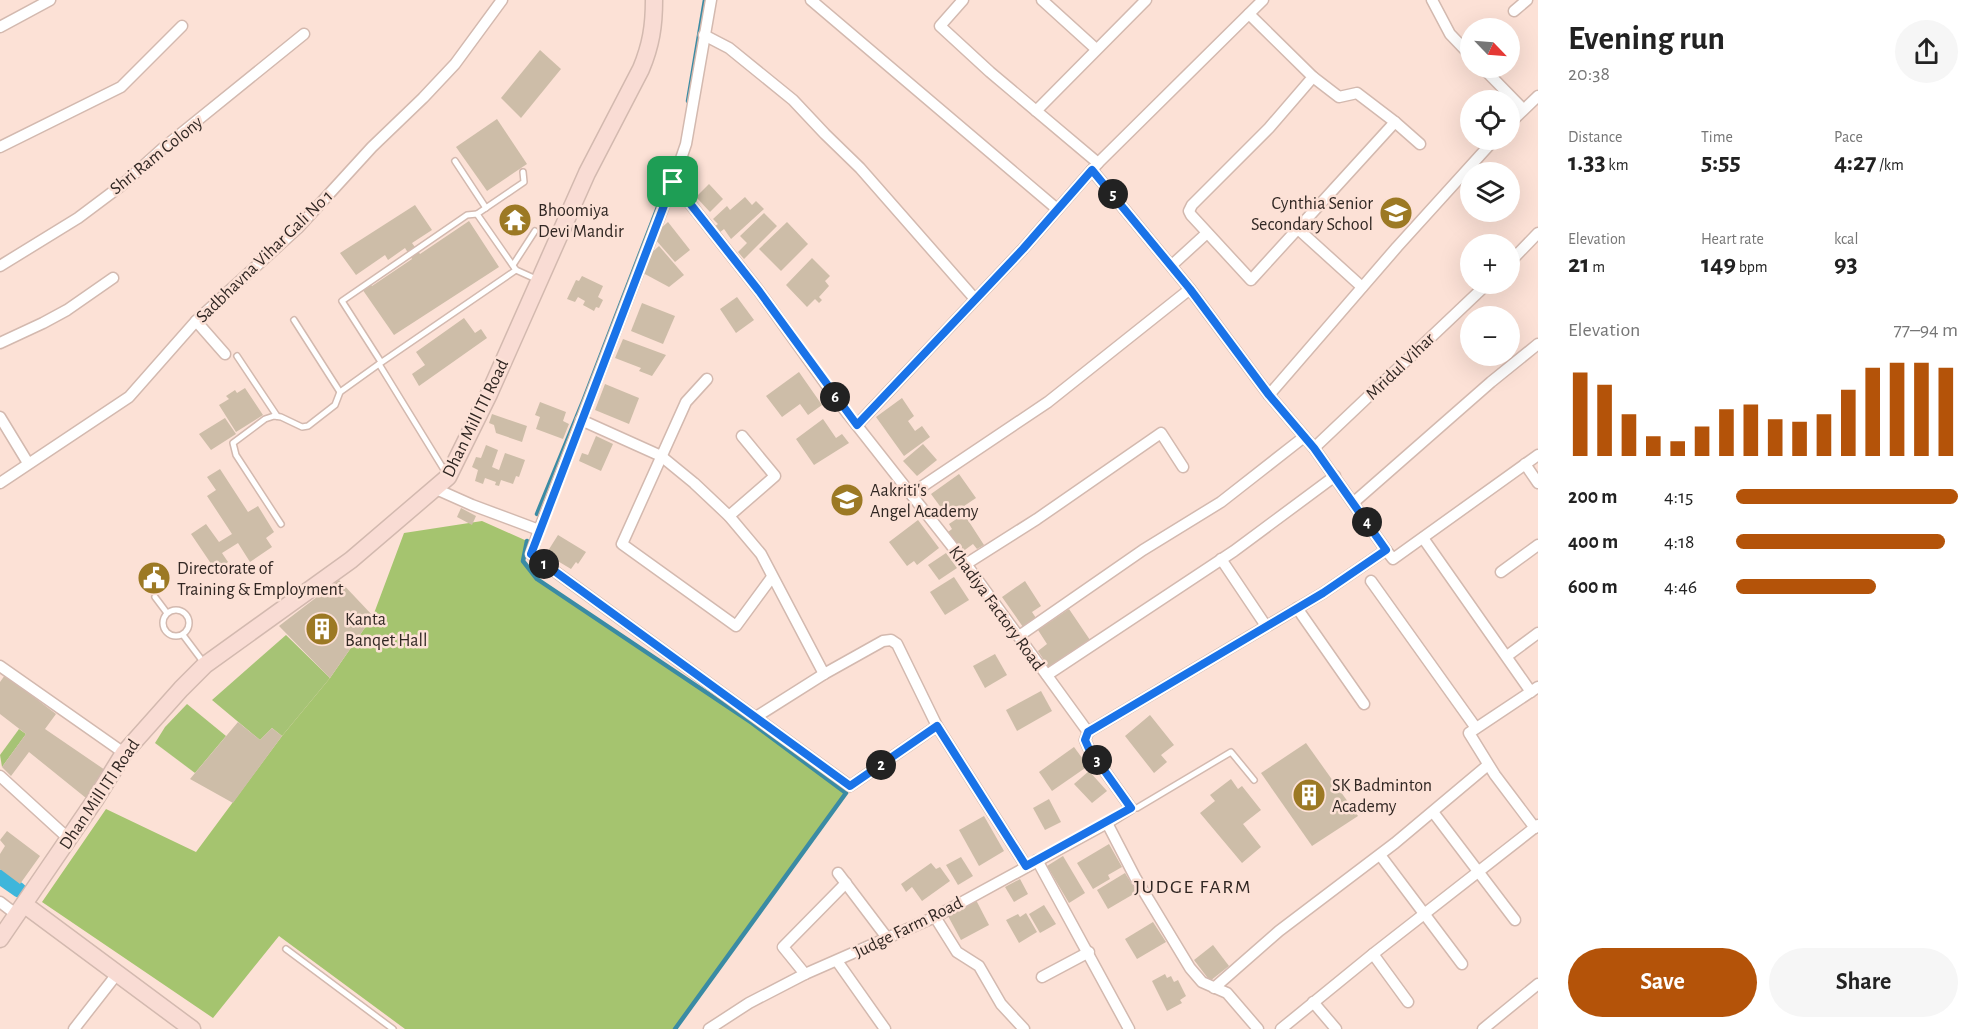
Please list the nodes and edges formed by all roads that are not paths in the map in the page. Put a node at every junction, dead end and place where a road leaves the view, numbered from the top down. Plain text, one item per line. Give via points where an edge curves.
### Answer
1 (50, 0) edge
2 (502, 0) edge
3 (654, 0) edge
4 (711, 0) edge
5 (811, 0) edge
6 (963, 0) edge
7 (1042, 0) edge
8 (1146, 0) edge
9 (1432, 0) edge
10 (1527, 0) edge
11 (1254, 5) edge
12 (1514, 11) dead end
13 (182, 26) dead end
14 (0, 27) edge
15 (304, 34) dead end
16 (704, 35) junction
17 (1460, 44) edge
18 (1096, 49) junction
19 (1313, 77) junction
20 (1493, 78) edge
21 (1538, 96) edge
22 (1523, 109) junction
23 (1036, 111) junction
24 (1520, 112) edge
25 (1395, 122) junction
26 (1420, 144) dead end
27 (0, 147) edge
28 (1485, 150) edge
29 (455, 161) dead end
30 (1095, 166) junction
31 (523, 172) dead end
32 (673, 182) junction
33 (486, 208) junction
34 (1057, 209) junction
35 (477, 214) junction
36 (1298, 229) junction
37 (535, 231) dead end
38 (1207, 233) junction
39 (1538, 233) edge
40 (1520, 252) edge
41 (1172, 265) junction
42 (0, 266) edge
43 (514, 267) junction
44 (113, 278) dead end
45 (539, 280) junction
46 (1362, 287) junction
47 (1190, 289) junction
48 (1476, 294) edge
49 (975, 299) junction
50 (294, 320) dead end
51 (196, 321) junction
52 (0, 343) edge
53 (1538, 344) edge
54 (225, 354) dead end
55 (237, 356) dead end
56 (380, 363) junction
57 (707, 379) dead end
58 (340, 392) junction
59 (1269, 395) junction
60 (278, 416) junction
61 (0, 417) edge
62 (581, 420) junction
63 (857, 425) junction
64 (742, 436) dead end
65 (1304, 437) junction
66 (1314, 448) junction
67 (1538, 455) edge
68 (661, 456) junction
69 (28, 463) junction
70 (1525, 464) junction
71 (1183, 467) dead end
72 (1335, 476) junction
73 (0, 483) edge
74 (442, 483) junction
75 (1538, 483) edge
76 (911, 494) junction
77 (1353, 503) junction
78 (729, 516) junction
79 (281, 524) dead end
80 (539, 530) junction
81 (1423, 538) junction
82 (1538, 545) edge
83 (1386, 550) junction
84 (1221, 560) junction
85 (966, 564) junction
86 (1500, 572) dead end
87 (772, 577) junction
88 (1371, 581) dead end
89 (155, 597) dead end
90 (1297, 608) junction
91 (168, 613) junction
92 (1266, 626) junction
93 (1538, 633) edge
94 (183, 634) junction
95 (1019, 636) junction
96 (1507, 656) junction
97 (205, 665) junction
98 (0, 666) edge
99 (824, 674) junction
100 (1047, 675) junction
101 (1535, 689) edge
102 (1364, 704) dead end
103 (756, 717) junction
104 (937, 726) junction
105 (1476, 728) junction
106 (1088, 732) junction
107 (124, 753) junction
108 (1488, 765) junction
109 (0, 776) edge
110 (1254, 780) dead end
111 (1131, 808) junction
112 (1433, 812) junction
113 (1107, 823) junction
114 (1536, 830) edge
115 (69, 839) junction
116 (1380, 855) junction
117 (1037, 860) junction
118 (1026, 866) junction
119 (1478, 872) junction
120 (838, 873) dead end
121 (846, 883) junction
122 (0, 902) edge
123 (21, 910) junction
124 (1424, 914) junction
125 (935, 917) junction
126 (1515, 921) dead end
127 (0, 939) edge
128 (888, 939) junction
129 (286, 949) dead end
130 (1089, 952) junction
131 (1373, 954) junction
132 (837, 961) junction
133 (1462, 964) dead end
134 (117, 974) junction
135 (805, 974) junction
136 (1042, 977) dead end
137 (1538, 984) edge
138 (1214, 988) junction
139 (1313, 1002) junction
140 (1408, 1002) dead end
141 (74, 1029) edge
142 (192, 1029) edge
143 (393, 1029) edge
144 (709, 1029) edge
145 (885, 1029) edge
146 (1023, 1029) edge
147 (1129, 1029) edge
148 (1258, 1029) edge
149 (1281, 1029) edge
150 (1336, 1029) edge
151 (1483, 1029) edge

1 - 14 street
2 - 51 street, Sadbhavna Vihar Gali No 1 via 455,64 423,98 298,228
3 - 45 street, Dhan Mill ITI Road via 654,27 647,55 587,173
4 - 16 street
5 - 34 street
6 - 23 street via 940,26
7 - 18 street
8 - 18 street
9 - 17 street
10 - 12 street
11 - 19 street
11 - 30 street
13 - 27 street via 121,87
15 - 42 street, Shri Ram Colony via 122,185 78,218
16 - 32 street via 686,144
16 - 49 street via 729,48 793,100 860,168
18 - 23 street
19 - 25 street via 1339,97 1357,93
19 - 38 street via 1269,128 1192,205 1191,216
20 - 22 street
21 - 22 street
22 - 24 street
23 - 30 street
25 - 26 street
25 - 36 street
28 - 46 street
29 - 33 lane
30 - 34 street
30 - 41 street
31 - 33 lane via 524,182
32 - 62 street
32 - 63 street, Khadiya Factory Road
33 - 35 lane
34 - 49 street
35 - 43 lane
35 - 56 lane via 467,214 342,301
36 - 38 street via 1251,280
36 - 46 street
37 - 43 lane
38 - 41 street
39 - 40 street
41 - 47 street
43 - 45 lane
43 - 56 lane
44 - 52 street via 67,310
45 - 74 street, Dhan Mill ITI Road via 489,394
46 - 59 street
47 - 59 street
47 - 76 street via 1048,402
48 - 66 street, Mridul Vihar
49 - 63 street
50 - 58 lane
51 - 54 street
51 - 69 street, Sadbhavna Vihar Gali No 1 via 129,397
53 - 77 street
55 - 60 lane
56 - 58 lane
56 - 74 lane
57 - 68 street via 686,402
58 - 60 lane via 335,405 308,426
59 - 65 street
60 - 79 lane via 265,419 233,443 236,456
61 - 69 street
62 - 68 street
62 - 80 street
63 - 76 street, Khadiya Factory Road
64 - 78 street via 775,476
65 - 66 street
65 - 95 street via 1221,502 1143,550
66 - 72 street
67 - 70 street
68 - 78 street
68 - 87 street via 622,544 736,626
69 - 73 street, Sadbhavna Vihar Gali No 1
70 - 75 street
70 - 81 street
71 - 85 street via 1161,433
72 - 77 street
72 - 84 street
74 - 80 street via 472,505
74 - 97 street, Dhan Mill ITI Road via 351,560
76 - 85 street, Khadiya Factory Road
77 - 83 street
78 - 87 street via 761,554
80 - 103 street via 531,554
81 - 83 street via 1393,559
81 - 96 street
82 - 86 street
83 - 90 street
84 - 92 street
84 - 100 street
85 - 95 street, Khadiya Factory Road
87 - 99 street
88 - 105 street
89 - 91 lane
90 - 92 street
90 - 102 street
91 - 94 lane via 163,620 164,629 170,636
91 - 94 lane via 176,610 187,615 188,628
92 - 106 street
93 - 96 street
94 - 97 lane
95 - 100 street, Khadiya Factory Road
96 - 101 street
97 - 107 street, Dhan Mill ITI Road
98 - 107 street
99 - 103 street
99 - 104 street via 891,640 897,644
100 - 106 street, Khadiya Factory Road
101 - 105 street
103 - 104 street via 850,786
104 - 118 street
105 - 108 street via 1469,733
106 - 111 street, Khadiya Factory Road via 1085,740 1089,749
107 - 115 street, Dhan Mill ITI Road
108 - 112 street
108 - 114 street
109 - 115 street
110 - 111 lane via 1231,752
111 - 113 street
112 - 116 street
112 - 119 street
113 - 117 street, Judge Farm Road
113 - 138 street via 1190,968 1202,982
114 - 119 street
115 - 123 street, Dhan Mill ITI Road
116 - 124 street
116 - 138 street via 1279,931
117 - 118 street, Judge Farm Road
117 - 130 street
118 - 125 street, Judge Farm Road
119 - 124 street
119 - 126 street
120 - 121 street
121 - 128 street
121 - 135 street via 783,947
122 - 123 street
123 - 127 street, Dhan Mill ITI Road
123 - 134 street
124 - 131 street
124 - 133 street
125 - 128 street, Judge Farm Road
125 - 146 street via 957,952 979,966 1001,1004
128 - 132 street, Judge Farm Road
129 - 143 lane
130 - 136 street
130 - 147 street
131 - 139 street
131 - 140 street
132 - 135 street, Judge Farm Road
132 - 145 street
134 - 141 street
134 - 142 street
135 - 144 street, Judge Farm Road
137 - 151 street
138 - 148 street via 1227,993
139 - 149 street
139 - 150 street

